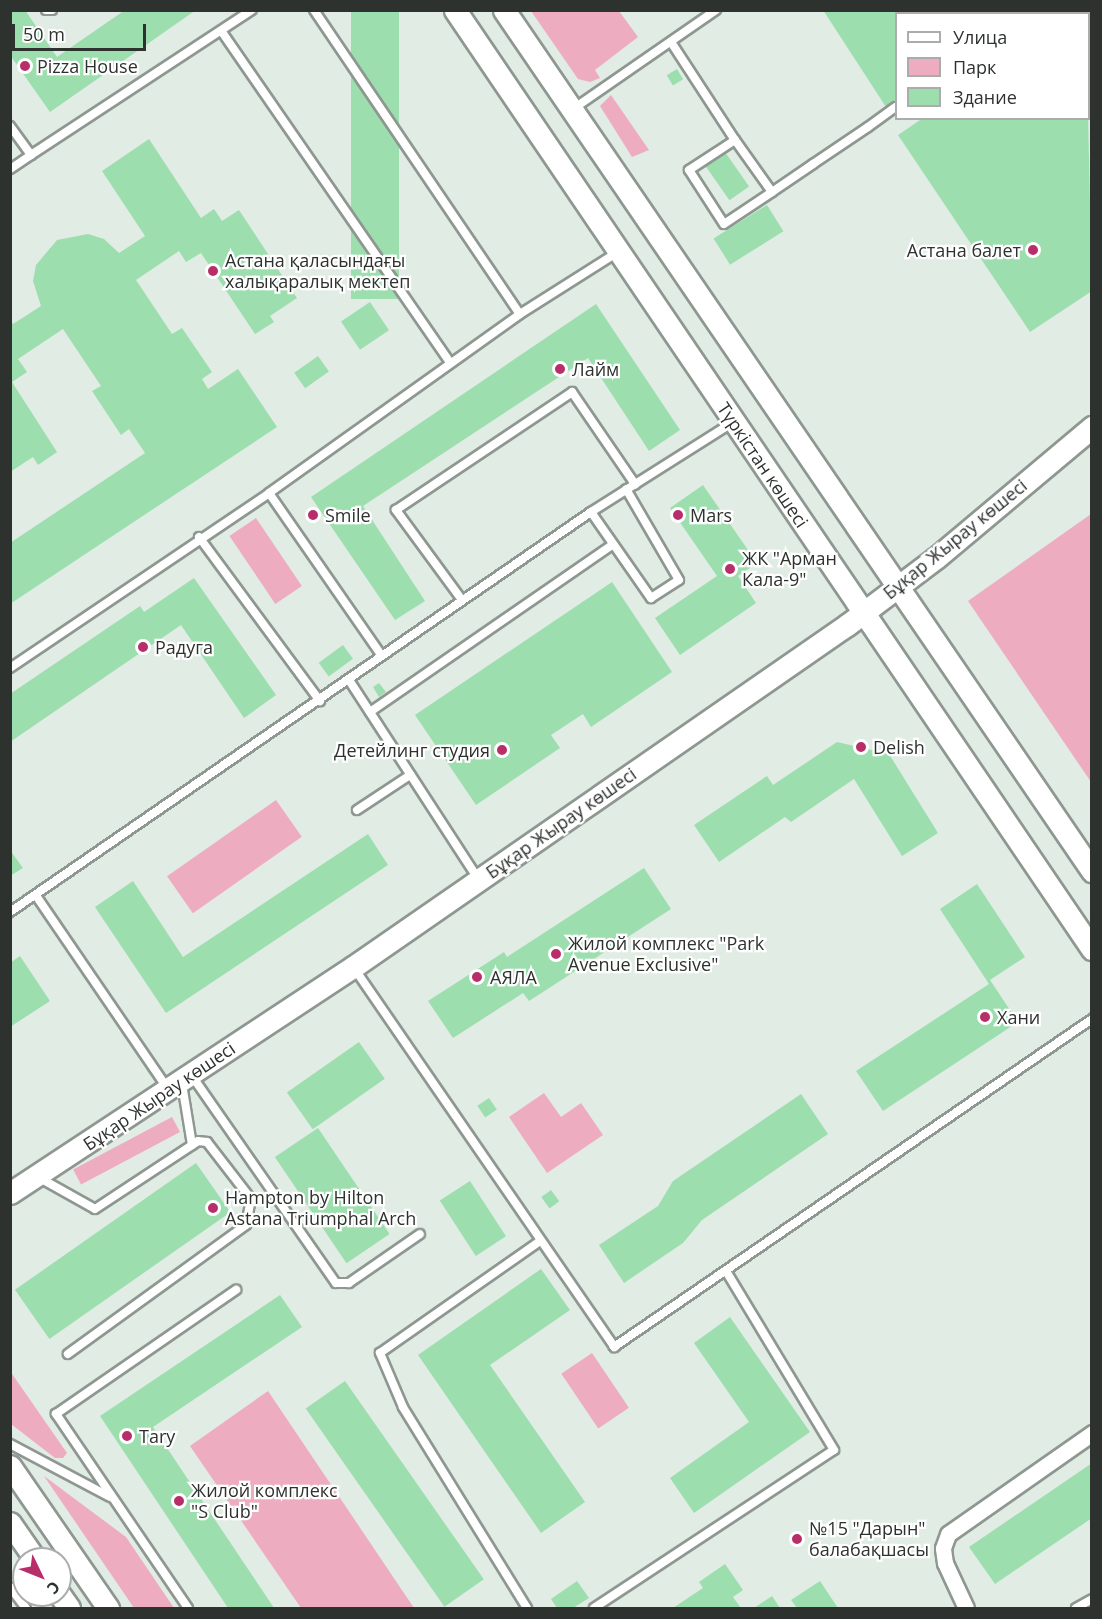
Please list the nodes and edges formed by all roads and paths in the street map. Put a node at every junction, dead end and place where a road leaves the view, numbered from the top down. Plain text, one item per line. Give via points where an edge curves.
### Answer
1 (46, 10) edge
2 (52, 10) edge
3 (252, 10) edge
4 (314, 10) edge
5 (716, 10) edge
6 (460, 12) edge
7 (505, 13) edge
8 (222, 32) junction
9 (671, 42) junction
10 (895, 108) edge
11 (572, 110) junction
12 (10, 126) edge
13 (735, 140) junction
14 (31, 155) junction
15 (10, 169) edge
16 (772, 192) junction
17 (618, 252) junction
18 (520, 314) junction
19 (450, 362) junction
20 (734, 423) junction
21 (1092, 427) edge
22 (635, 484) junction
23 (626, 489) junction
24 (269, 493) junction
25 (591, 512) junction
26 (199, 537) junction
27 (612, 545) junction
28 (898, 586) junction
29 (462, 600) junction
30 (863, 614) junction
31 (382, 656) junction
32 (10, 668) edge
33 (349, 680) junction
34 (320, 701) junction
35 (370, 712) junction
36 (410, 775) junction
37 (357, 810) dead end
38 (1092, 871) edge
39 (479, 880) junction
40 (37, 897) junction
41 (10, 912) edge
42 (1092, 949) edge
43 (353, 967) junction
44 (1092, 1018) edge
45 (180, 1082) junction
46 (192, 1145) junction
47 (38, 1176) junction
48 (12, 1191) edge
49 (420, 1234) dead end
50 (540, 1240) junction
51 (726, 1271) junction
52 (236, 1290) dead end
53 (68, 1353) dead end
54 (1092, 1433) edge
55 (10, 1444) edge
56 (10, 1466) edge
57 (112, 1498) junction
58 (10, 1523) edge
59 (27, 1547) edge
60 (10, 1587) edge
61 (1092, 1599) edge
62 (26, 1608) edge
63 (108, 1608) edge
64 (188, 1608) edge
65 (528, 1608) edge
66 (594, 1608) edge
67 (966, 1608) edge
68 (1076, 1608) edge

1 - 2 lane
3 - 8 lane
4 - 18 lane
5 - 9 lane
6 - 17 main road, Түркістан көшесі
7 - 11 main road
8 - 14 lane
8 - 19 lane
9 - 11 lane
9 - 13 lane
10 - 16 lane
11 - 28 main road
12 - 14 lane
13 - 16 lane
13 - 16 lane via 689,170 724,224
14 - 15 lane
17 - 18 lane
17 - 20 main road, Түркістан көшесі
18 - 19 lane
19 - 24 lane
20 - 22 lane
20 - 30 main road, Түркістан көшесі
21 - 28 main road, Бұқар Жырау көшесі
22 - 23 lane
22 - 29 lane via 572,392 552,405 396,510
23 - 25 lane
23 - 27 lane via 679,580 651,598
24 - 26 lane
24 - 31 lane
25 - 27 lane
25 - 29 lane
26 - 32 lane
26 - 34 lane
27 - 35 lane
28 - 30 main road, Бұқар Жырау көшесі
28 - 38 main road
29 - 31 lane
30 - 39 main road, Бұқар Жырау көшесі
30 - 42 main road, Түркістан көшесі
31 - 33 lane
33 - 34 lane
33 - 35 lane
34 - 40 lane
35 - 36 lane
36 - 37 lane
36 - 39 lane
39 - 43 main road, Бұқар Жырау көшесі
40 - 41 lane
40 - 45 lane
43 - 45 main road, Бұқар Жырау көшесі
43 - 50 lane
44 - 51 lane
45 - 46 lane
45 - 47 main road, Бұқар Жырау көшесі
45 - 49 lane via 336,1283 349,1283
46 - 47 lane via 95,1209
46 - 53 lane via 207,1142 216,1150 251,1199 246,1225
47 - 48 main road, Бұқар Жырау көшесі
50 - 51 lane via 614,1347
50 - 65 lane via 380,1353 403,1407
51 - 66 lane via 834,1450
52 - 57 lane via 56,1414
54 - 67 street via 948,1534 943,1548 945,1563
55 - 57 lane
56 - 63 main road
57 - 64 lane
58 - 59 main road
60 - 62 lane
61 - 68 lane

